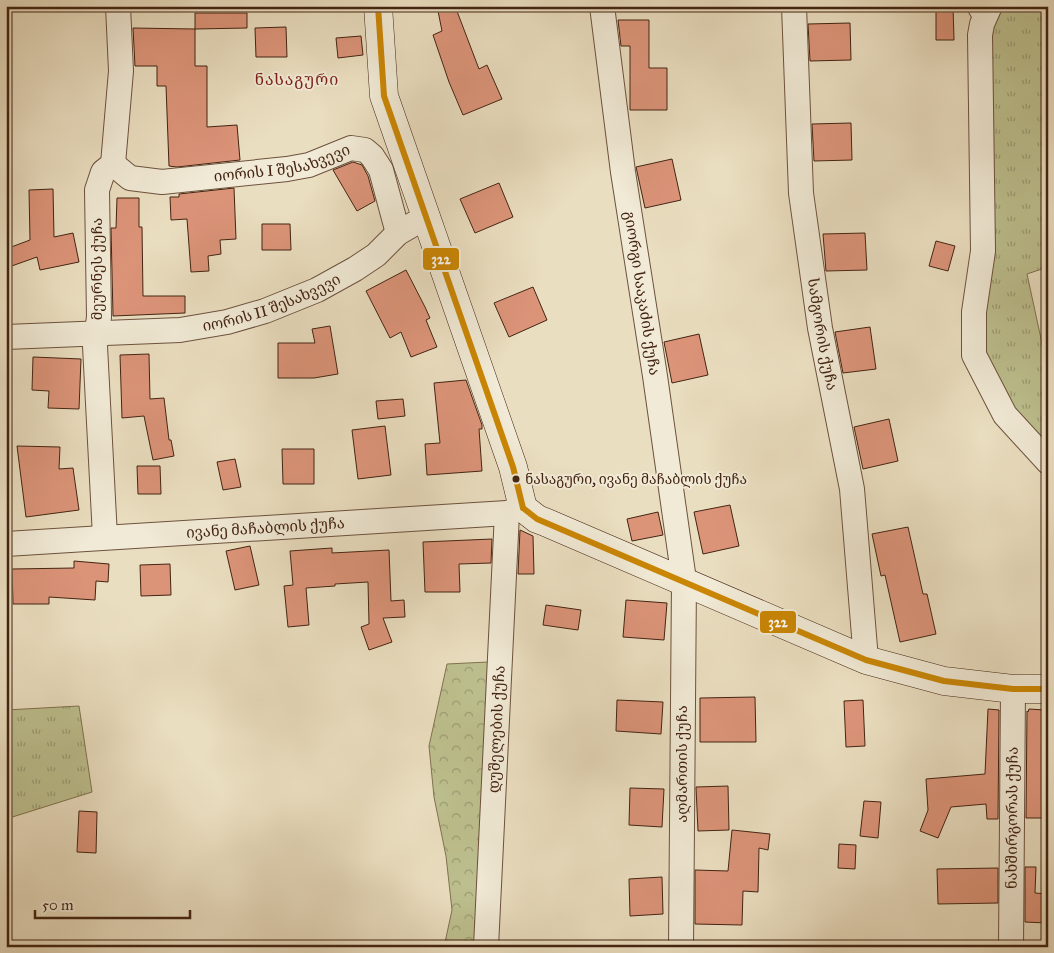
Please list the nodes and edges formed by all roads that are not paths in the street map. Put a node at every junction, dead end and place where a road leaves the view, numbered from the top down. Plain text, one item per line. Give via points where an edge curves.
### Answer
1 (118, 6) edge
2 (378, 6) edge
3 (602, 6) edge
4 (794, 6) edge
5 (981, 12) edge
6 (113, 164) junction
7 (426, 217) junction
8 (398, 233) junction
9 (96, 334) junction
10 (6, 337) edge
11 (1048, 462) edge
12 (515, 510) junction
13 (106, 537) junction
14 (6, 544) edge
15 (684, 580) junction
16 (866, 660) junction
17 (1013, 689) junction
18 (1048, 689) edge
19 (486, 947) edge
20 (681, 947) edge
21 (1011, 947) edge

1 - 6 street via 121,71
2 - 7 street via 384,96
3 - 15 street, გიორგი სააკაძის ქუჩა via 623,172
4 - 16 street, სამგორის ქუჩა via 801,193 820,328 852,489
5 - 11 street via 983,250 974,312 974,355 1005,415
6 - 8 street, იორის I შესახვევი via 130,178 162,182 309,165 351,148 364,150 381,170
6 - 9 street, მეურნეს ქუჩა via 103,172 97,190 99,317
7 - 8 street, იორის II შესახვევი
7 - 12 street via 513,467
8 - 9 street, იორის II შესახვევი via 355,270 265,311 180,330
9 - 10 street, იორის II შესახვევი
9 - 13 street, მეურნეს ქუჩა via 94,346
12 - 13 street, ივანე მაჩაბლის ქუჩა
12 - 15 street
12 - 19 street, დუშელების ქუჩა
13 - 14 street, ივანე მაჩაბლის ქუჩა
15 - 16 street
15 - 20 street, აღმართის ქუჩა
16 - 17 street via 944,681
17 - 18 street
17 - 21 street, ნახშირგორას ქუჩა

